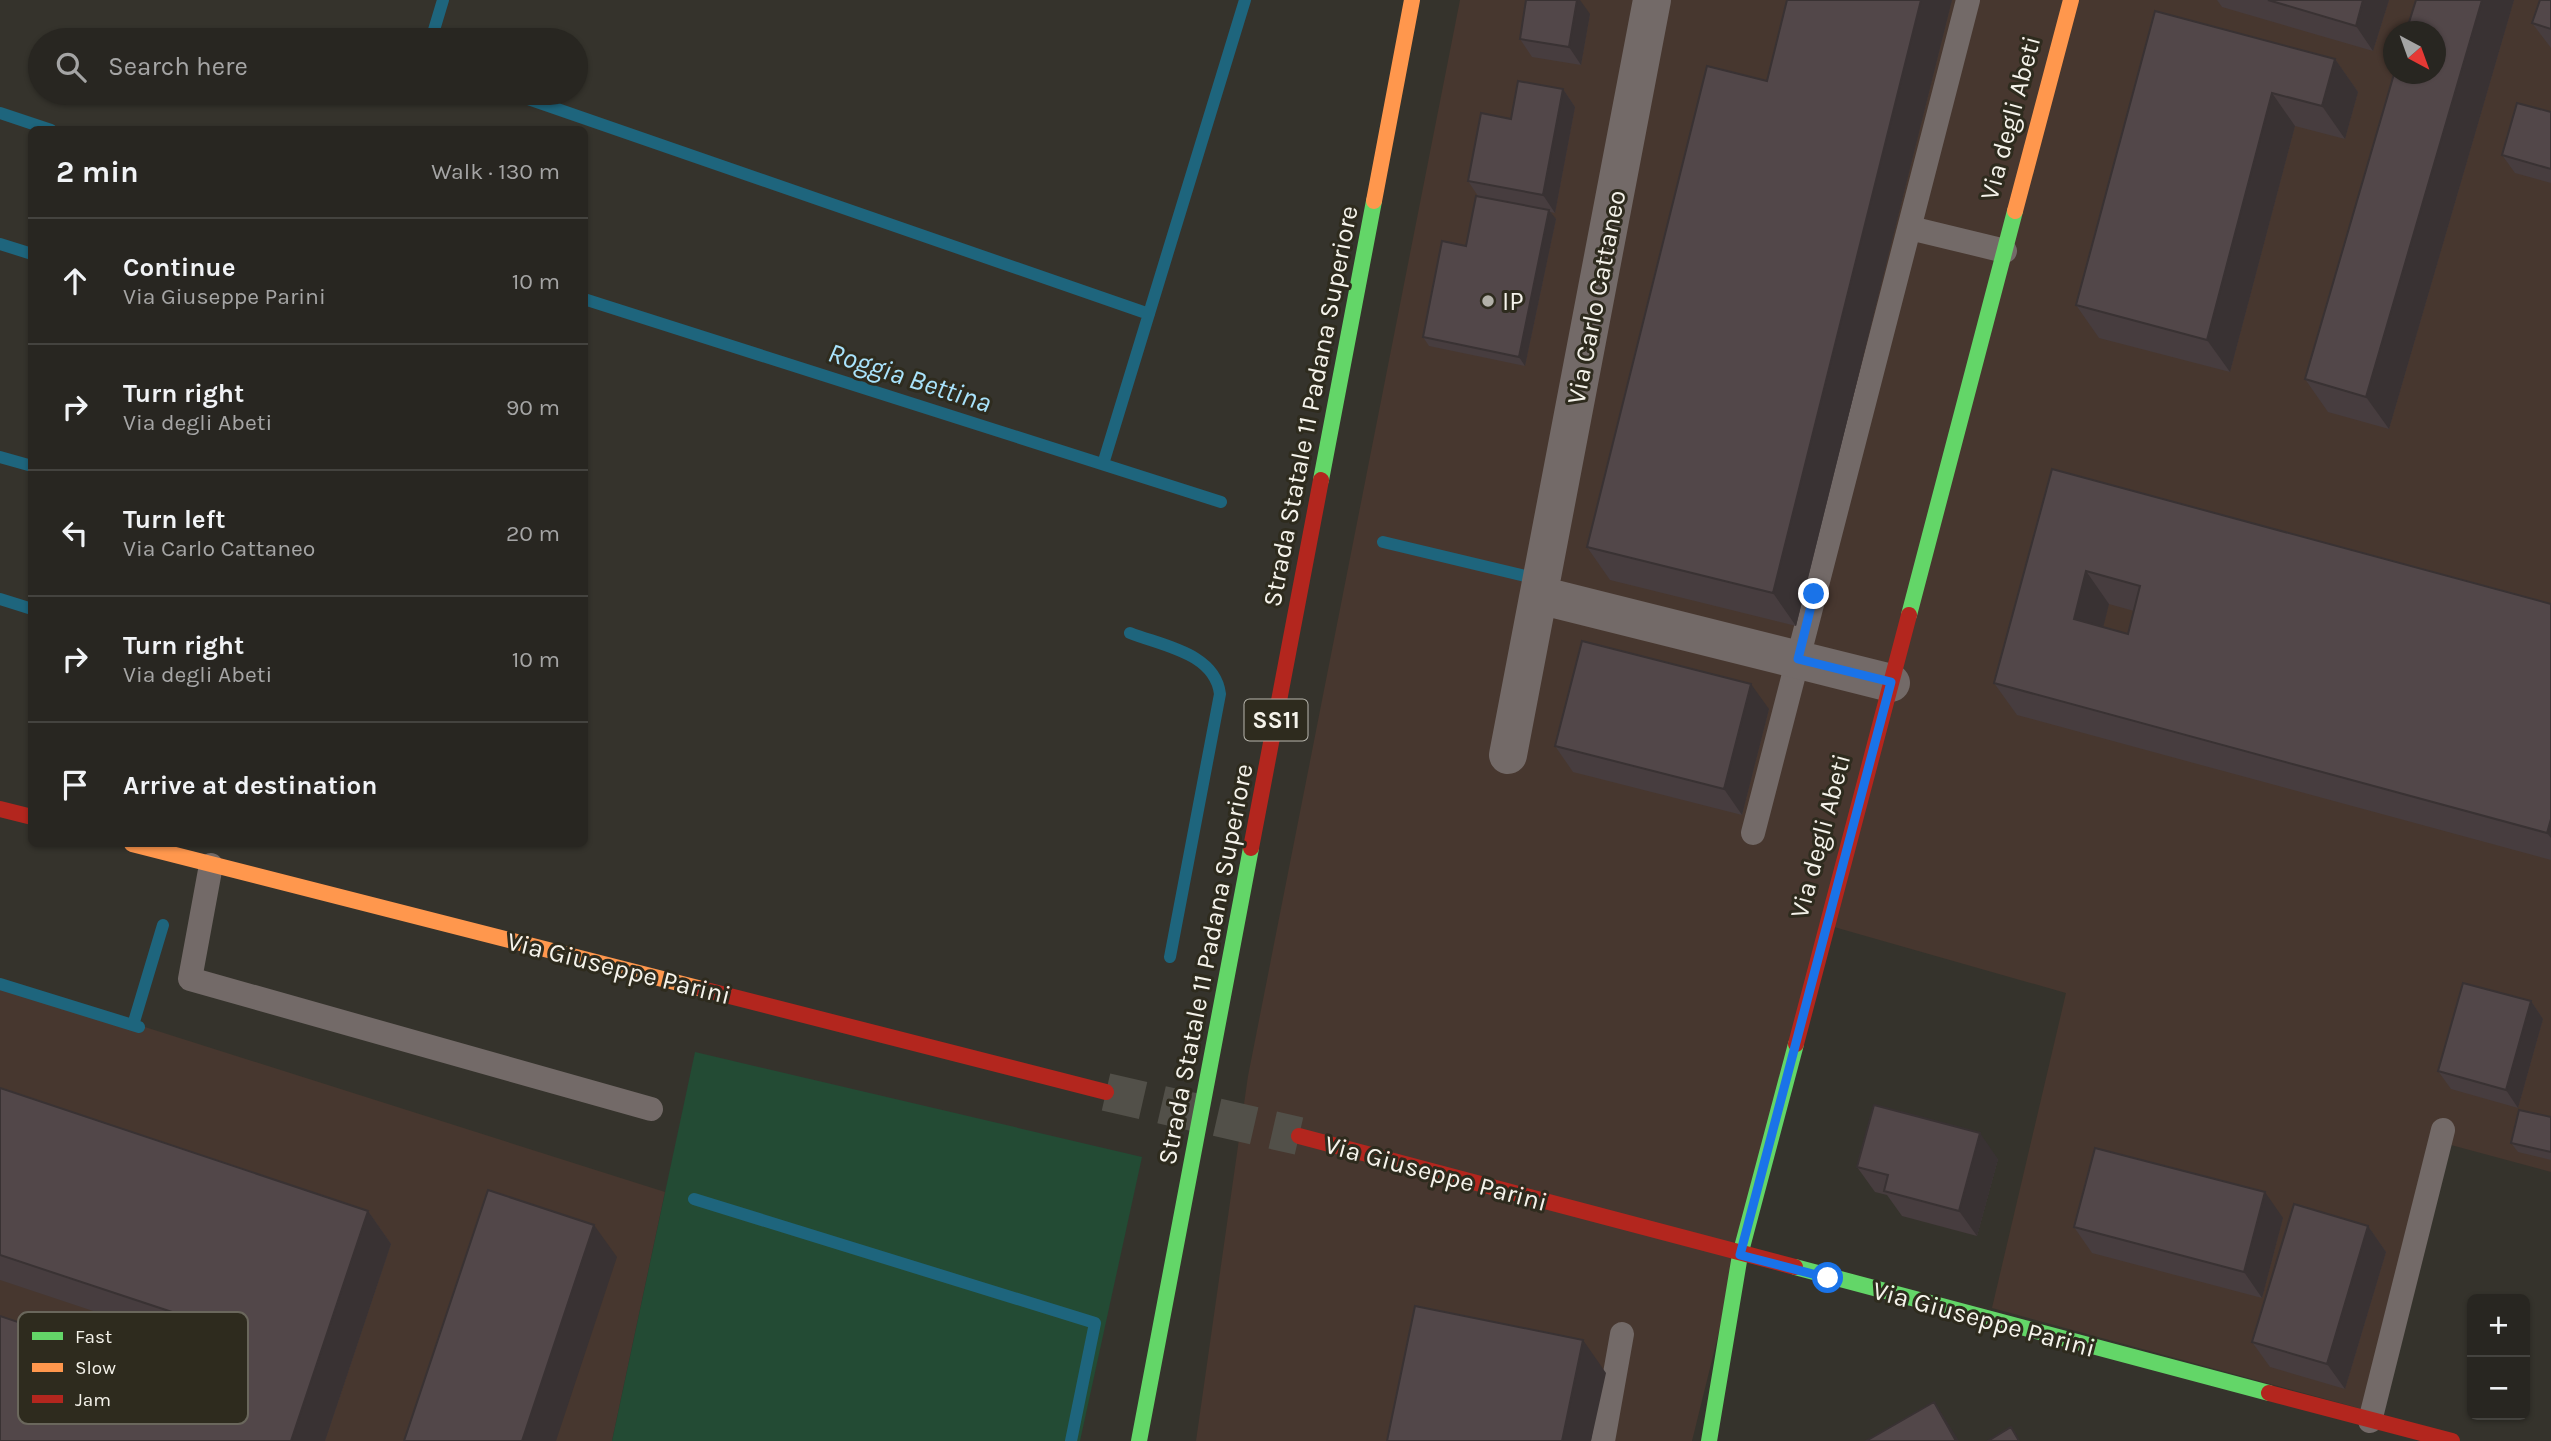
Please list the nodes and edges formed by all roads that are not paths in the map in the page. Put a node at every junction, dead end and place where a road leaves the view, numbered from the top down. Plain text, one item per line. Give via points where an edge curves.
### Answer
1 (1412, 0) edge
2 (1653, 0) edge
3 (1968, 0) edge
4 (2071, 0) edge
5 (1910, 228) junction
6 (2005, 251) junction
7 (1539, 595) junction
8 (1798, 659) junction
9 (1891, 682) junction
10 (1508, 755) dead end
11 (0, 809) edge
12 (28, 816) edge
13 (1753, 833) dead end
14 (144, 847) edge
15 (211, 864) junction
16 (1107, 1092) tunnel mouth
17 (651, 1108) dead end
18 (2443, 1130) dead end
19 (1299, 1136) tunnel mouth
20 (1740, 1255) junction
21 (1622, 1334) dead end
22 (2385, 1429) edge
23 (1139, 1441) edge
24 (1603, 1441) edge
25 (1709, 1441) edge
26 (2452, 1441) edge

1 - 23 street, Strada Statale 11 Padana Superiore / SS11
2 - 7 street, Via Carlo Cattaneo
3 - 5 lane
4 - 6 street, Via degli Abeti
5 - 6 lane
5 - 8 lane
6 - 9 street, Via degli Abeti
7 - 8 street
7 - 10 street, Via Carlo Cattaneo
8 - 9 street
8 - 13 lane
9 - 20 street, Via degli Abeti
11 - 12 street
14 - 15 street, Via Giuseppe Parini
15 - 16 street, Via Giuseppe Parini
15 - 17 lane via 190,979
18 - 22 lane
19 - 20 street, Via Giuseppe Parini
20 - 22 street, Via Giuseppe Parini
20 - 25 street, Via degli Abeti
21 - 24 lane
22 - 26 street, Via Giuseppe Parini

